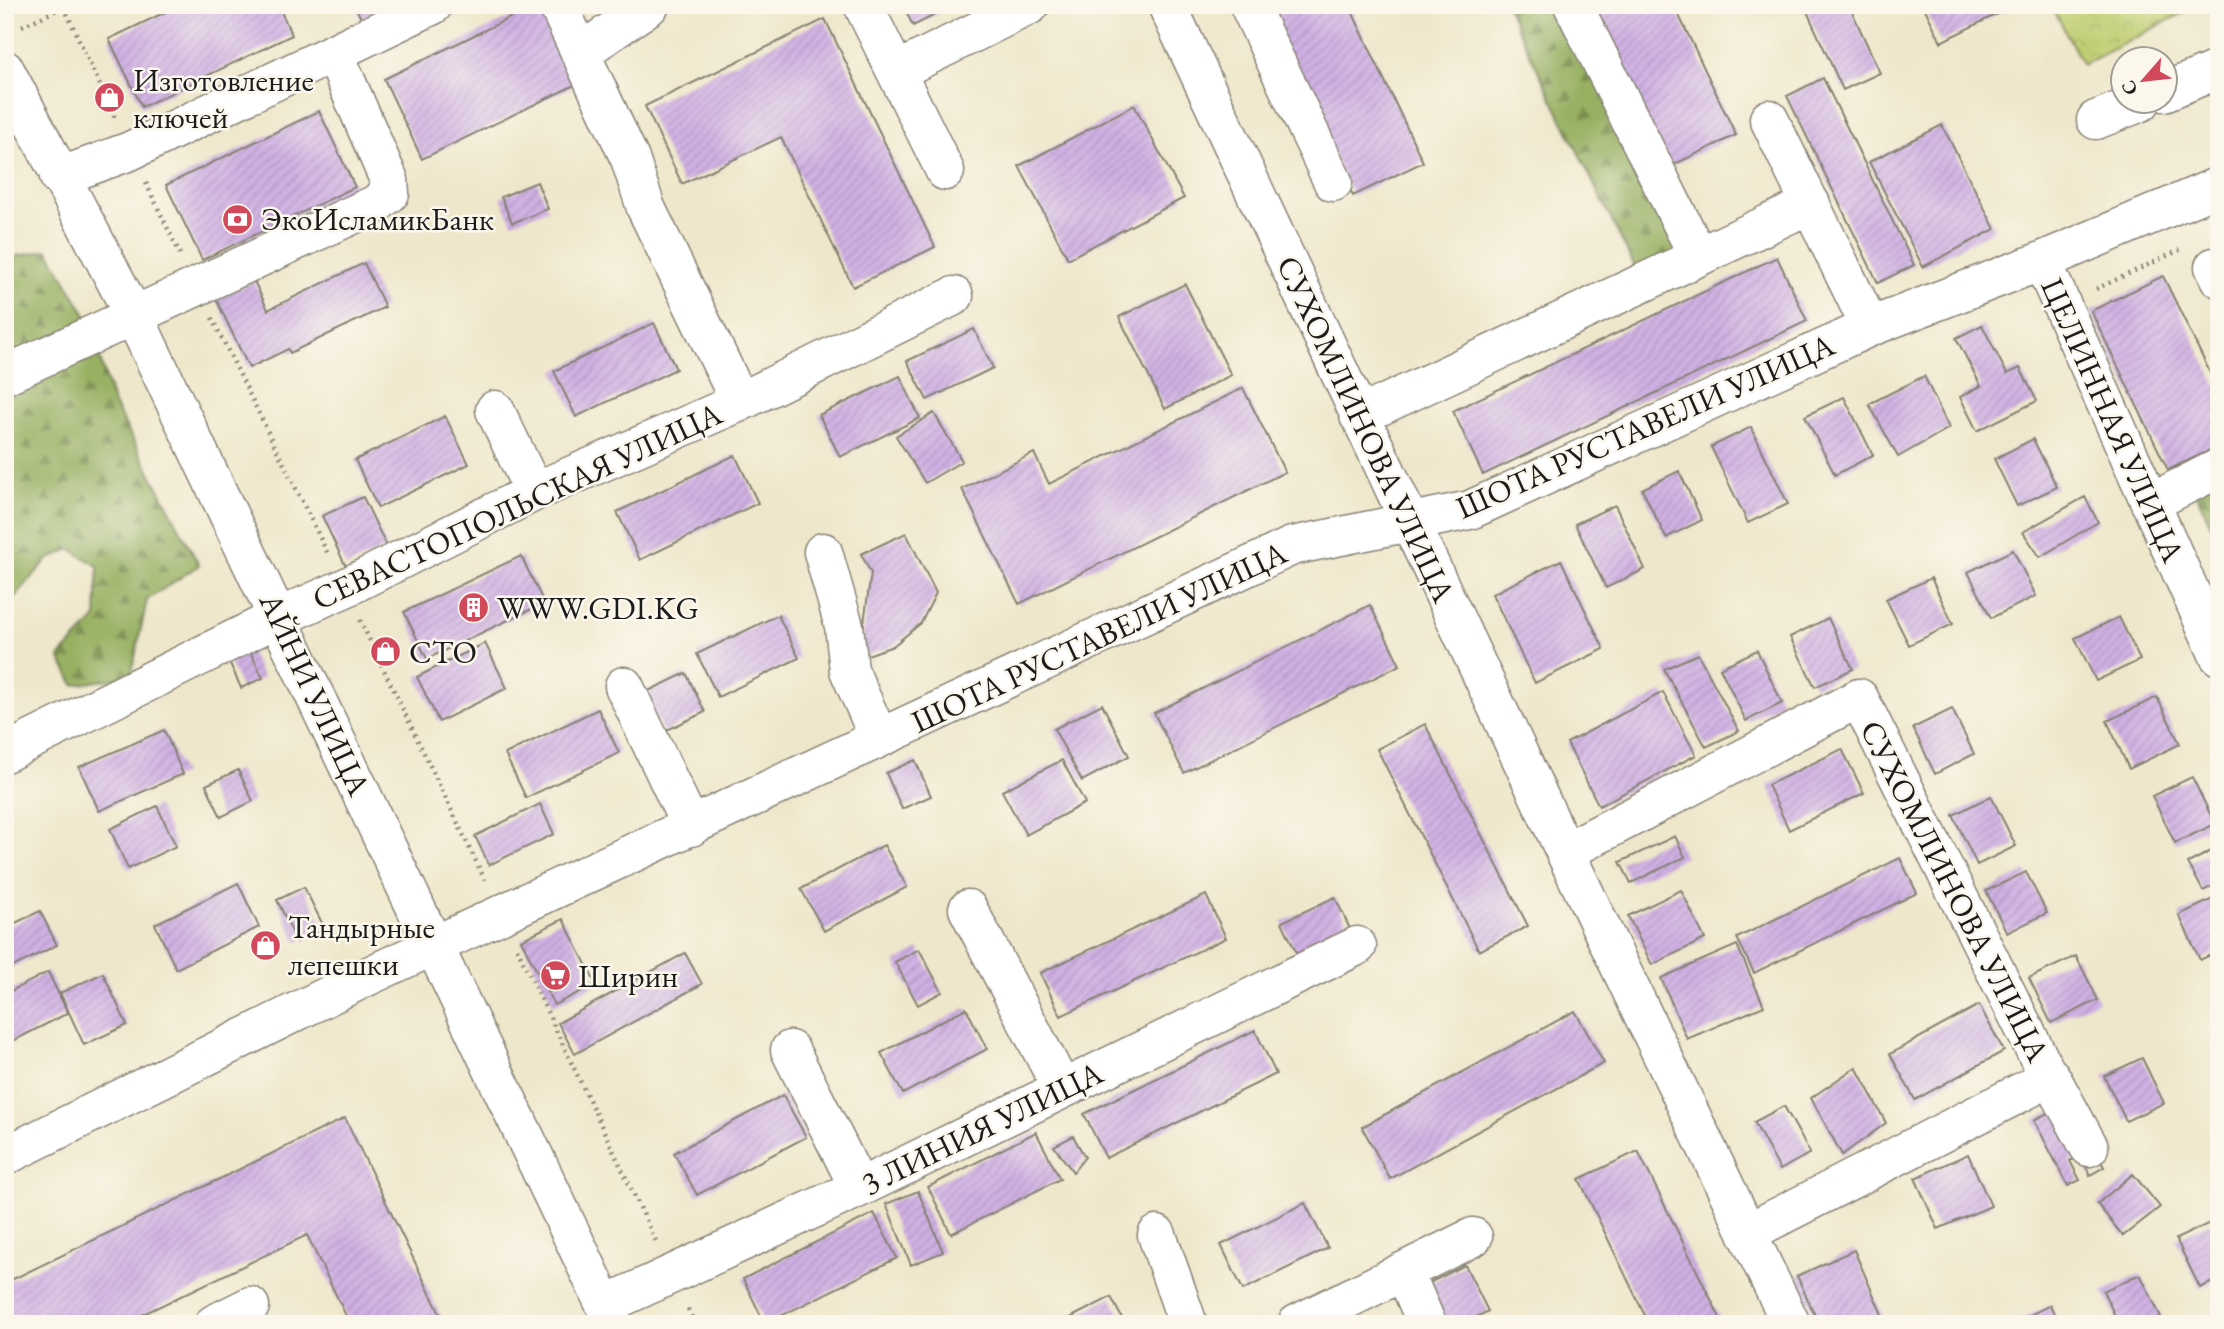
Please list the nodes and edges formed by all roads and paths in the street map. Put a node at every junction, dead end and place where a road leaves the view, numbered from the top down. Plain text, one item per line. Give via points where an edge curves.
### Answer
1 (48, 5) edge
2 (433, 5) edge
3 (558, 5) edge
4 (650, 5) edge
5 (863, 5) edge
6 (1030, 5) edge
7 (1167, 5) edge
8 (1249, 5) edge
9 (1573, 5) edge
10 (66, 6) edge
11 (51, 13) junction
12 (22, 26) dead end
13 (334, 53) junction
14 (580, 53) junction
15 (5, 69) edge
16 (2219, 69) edge
17 (897, 71) junction
18 (2178, 86) edge
19 (2108, 115) edge
20 (1769, 119) dead end
21 (2096, 120) dead end
22 (130, 151) junction
23 (945, 170) dead end
24 (59, 177) junction
25 (1333, 182) dead end
26 (2219, 186) edge
27 (1811, 204) junction
28 (1698, 256) junction
29 (2042, 261) junction
30 (2205, 265) edge
31 (196, 287) junction
32 (2087, 294) dead end
33 (954, 296) dead end
34 (133, 314) junction
35 (1870, 327) junction
36 (5, 375) edge
37 (740, 402) junction
38 (495, 410) dead end
39 (1359, 416) junction
40 (2219, 468) edge
41 (534, 492) junction
42 (2150, 503) junction
43 (1409, 521) junction
44 (823, 552) dead end
45 (345, 588) junction
46 (279, 617) junction
47 (2219, 656) edge
48 (624, 686) dead end
49 (879, 738) junction
50 (5, 753) edge
51 (691, 827) junction
52 (1565, 852) junction
53 (968, 909) dead end
54 (502, 916) junction
55 (1357, 946) dead end
56 (433, 947) junction
57 (790, 1049) dead end
58 (2057, 1074) junction
59 (1062, 1089) junction
60 (2089, 1147) dead end
61 (5, 1156) edge
62 (859, 1188) junction
63 (1747, 1233) junction
64 (1157, 1235) dead end
65 (1473, 1237) dead end
66 (1404, 1271) junction
67 (671, 1274) junction
68 (250, 1306) dead end
69 (610, 1314) edge
70 (2219, 1316) edge
71 (214, 1324) edge
72 (695, 1324) edge
73 (1188, 1324) edge
74 (1297, 1324) edge
75 (1427, 1324) edge
76 (1791, 1324) edge
77 (2202, 1324) edge

1 - 11 path
2 - 13 street
3 - 14 street
4 - 14 street
5 - 17 street
6 - 17 street
7 - 39 street, СУХОМЛИНОВА УЛИЦА
8 - 25 street
9 - 28 street
10 - 11 path
10 - 22 path
11 - 12 path
13 - 22 street
13 - 31 street via 389,180 390,193 376,204
14 - 37 street via 629,159 646,208
15 - 24 street, АЙНИ УЛИЦА
16 - 18 street
17 - 23 street
19 - 21 street
20 - 27 street
22 - 24 street
22 - 31 path
24 - 34 street, АЙНИ УЛИЦА
26 - 29 street, ШОТА РУСТАВЕЛИ УЛИЦА
27 - 28 street
27 - 35 street
28 - 39 street
29 - 35 street, ШОТА РУСТАВЕЛИ УЛИЦА
29 - 42 street, ЦЕЛИННАЯ УЛИЦА
30 - 32 path
31 - 34 street
31 - 45 path
33 - 37 street, СЕВАСТОПОЛЬСКАЯ УЛИЦА
34 - 36 street
34 - 46 street, АЙНИ УЛИЦА
35 - 43 street, ШОТА РУСТАВЕЛИ УЛИЦА via 1470,510
37 - 41 street, СЕВАСТОПОЛЬСКАЯ УЛИЦА
38 - 41 street
39 - 43 street, СУХОМЛИНОВА УЛИЦА
40 - 42 street
41 - 45 street, СЕВАСТОПОЛЬСКАЯ УЛИЦА
42 - 47 street, ЦЕЛИННАЯ УЛИЦА
43 - 49 street, ШОТА РУСТАВЕЛИ УЛИЦА via 1292,546
43 - 52 street, СУХОМЛИНОВА УЛИЦА
44 - 49 street via 844,626 849,670
45 - 46 street, СЕВАСТОПОЛЬСКАЯ УЛИЦА
45 - 54 path
46 - 50 street, СЕВАСТОПОЛЬСКАЯ УЛИЦА
46 - 56 street, АЙНИ УЛИЦА
48 - 51 street
49 - 51 street, ШОТА РУСТАВЕЛИ УЛИЦА
51 - 54 street, ШОТА РУСТАВЕЛИ УЛИЦА
52 - 58 street, СУХОМЛИНОВА УЛИЦА via 1859,698
52 - 63 street, СУХОМЛИНОВА УЛИЦА
53 - 59 street
54 - 56 street, ШОТА РУСТАВЕЛИ УЛИЦА
54 - 67 path
55 - 59 street, 3 ЛИНИЯ УЛИЦА
56 - 61 street, ШОТА РУСТАВЕЛИ УЛИЦА
56 - 69 street, АЙНИ УЛИЦА
57 - 62 street
58 - 60 street
58 - 63 street, СУХОМЛИНОВА УЛИЦА
59 - 62 street, 3 ЛИНИЯ УЛИЦА
62 - 67 street, 3 ЛИНИЯ УЛИЦА
63 - 76 street, СУХОМЛИНОВА УЛИЦА
64 - 73 street
65 - 66 street
66 - 74 street
66 - 75 street
67 - 69 street, 3 ЛИНИЯ УЛИЦА
67 - 72 path
68 - 71 street
70 - 77 path

